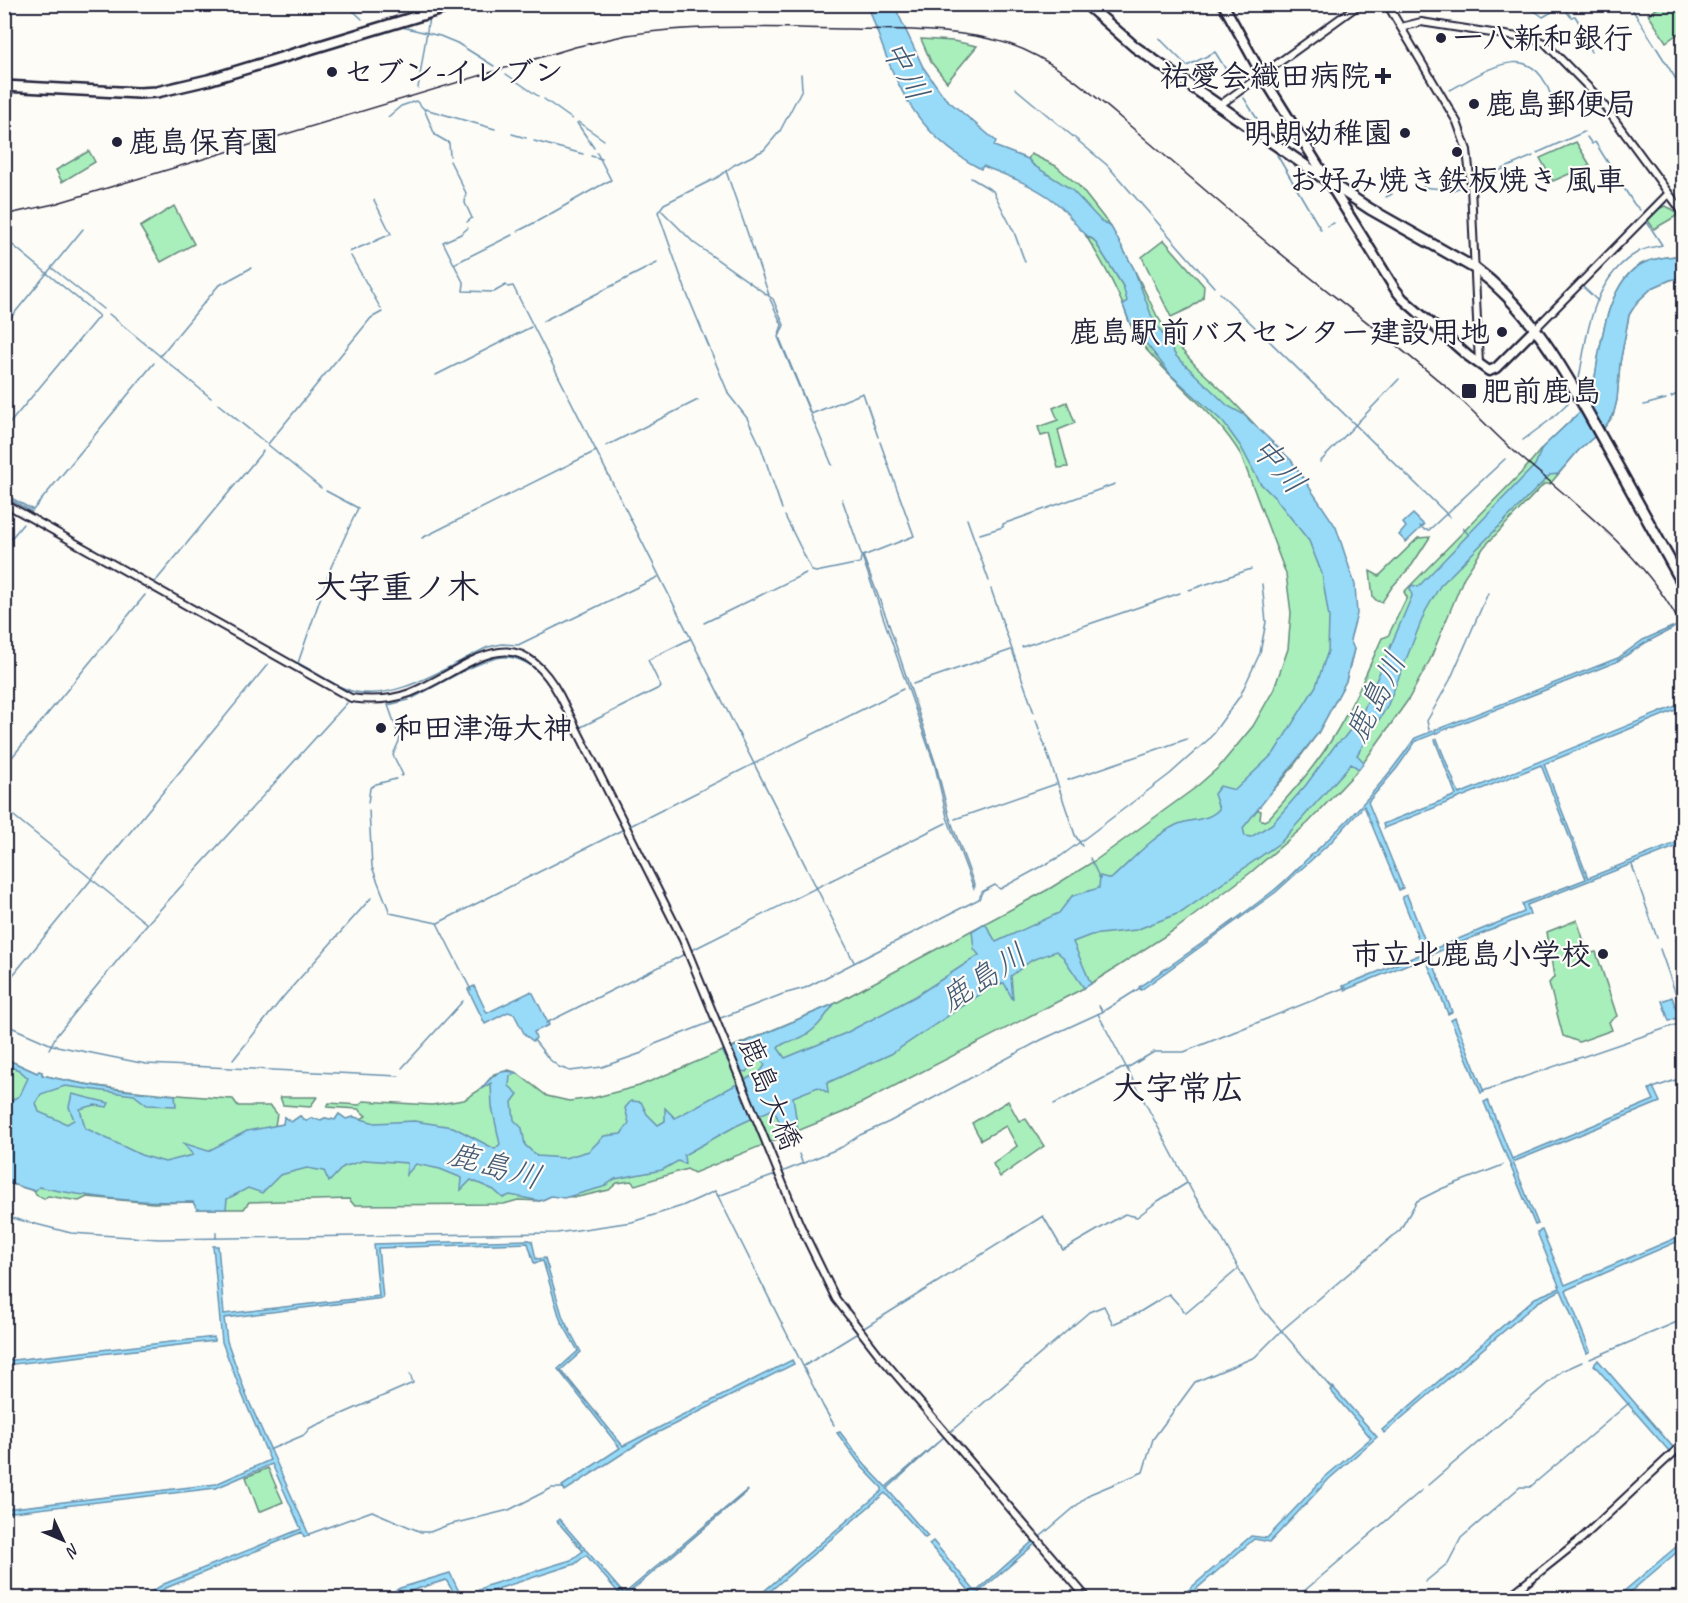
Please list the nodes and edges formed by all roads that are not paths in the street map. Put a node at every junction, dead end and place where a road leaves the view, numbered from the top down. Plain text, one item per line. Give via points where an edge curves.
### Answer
1 (458, 4) edge
2 (1086, 4) edge
3 (1223, 4) edge
4 (1360, 4) edge
5 (1387, 4) edge
6 (1401, 27) junction
7 (1262, 75) junction
8 (4, 86) edge
9 (1220, 105) junction
10 (1329, 182) junction
11 (1668, 194) junction
12 (1683, 214) edge
13 (1476, 269) junction
14 (1536, 328) junction
15 (1479, 365) junction
16 (4, 502) edge
17 (1683, 584) edge
18 (1683, 1443) edge
19 (1087, 1599) edge
20 (1508, 1599) edge

1 - 8 highway via 157,92
2 - 9 highway via 1135,47
3 - 7 main road
4 - 7 street
5 - 6 street
6 - 11 street via 1421,22 1545,43 1597,96
6 - 13 street via 1457,122 1467,150
7 - 9 street
7 - 10 main road
9 - 10 highway
10 - 13 highway
10 - 15 main road via 1403,299
11 - 12 street
11 - 14 street
13 - 14 highway
13 - 15 street
14 - 15 main road via 1496,368 1489,371
14 - 17 highway
16 - 19 street, 鹿島大橋 via 351,698 367,701 408,693 490,654 505,651 531,658 546,672 683,940 799,1223 836,1299
18 - 20 street via 1581,1539

